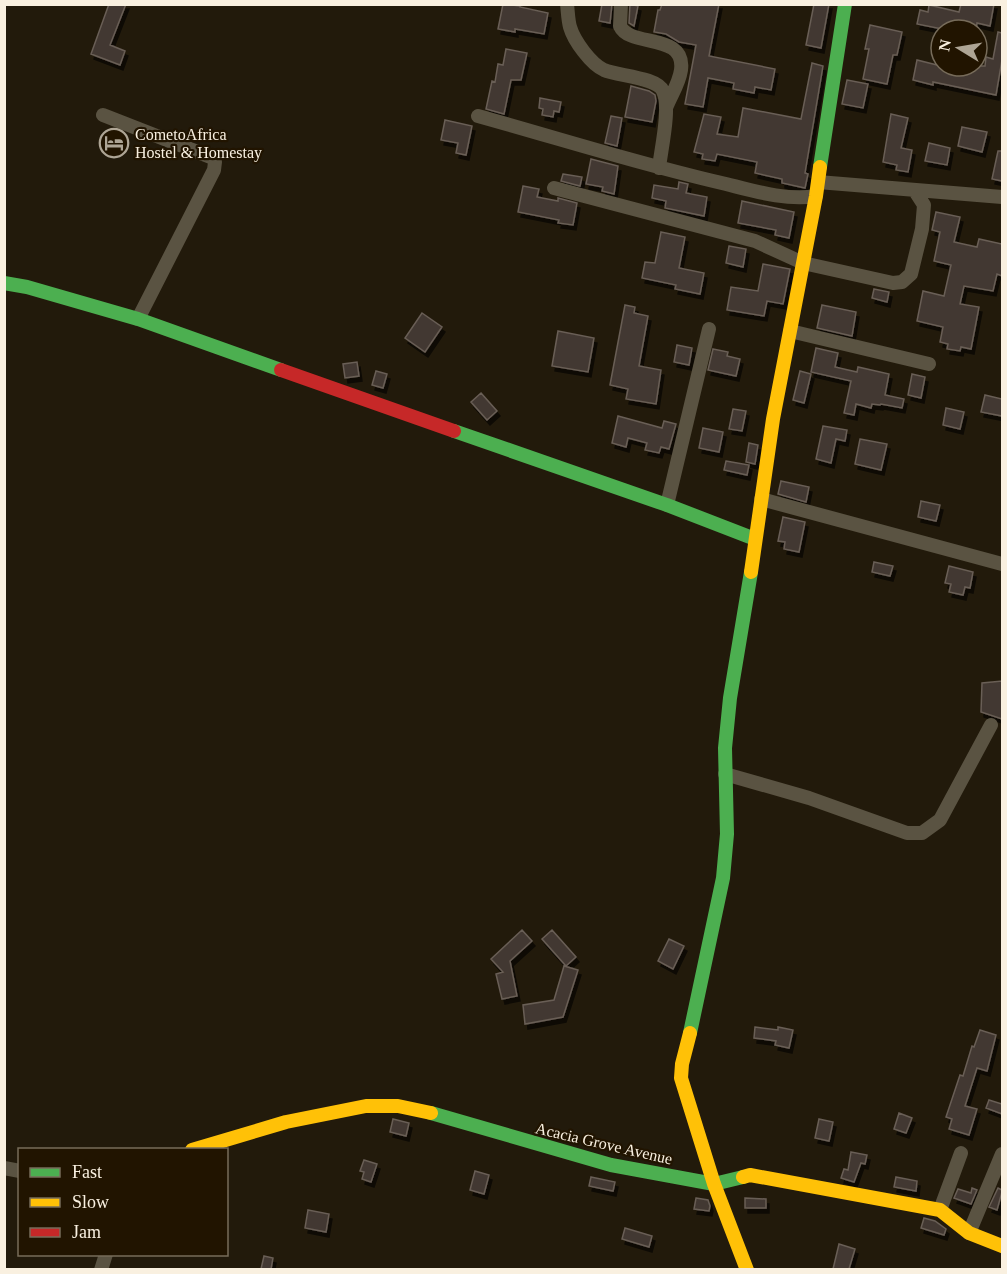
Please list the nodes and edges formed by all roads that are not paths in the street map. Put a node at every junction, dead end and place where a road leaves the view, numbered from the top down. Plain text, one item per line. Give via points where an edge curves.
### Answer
1 (567, 4) edge
2 (621, 4) edge
3 (845, 4) edge
4 (666, 109) junction
5 (103, 115) dead end
6 (478, 116) dead end
7 (659, 168) junction
8 (554, 188) dead end
9 (817, 189) junction
10 (915, 191) junction
11 (1002, 196) edge
12 (803, 263) junction
13 (4, 283) edge
14 (138, 319) junction
15 (709, 329) dead end
16 (790, 331) junction
17 (929, 364) dead end
18 (761, 499) junction
19 (667, 505) junction
20 (755, 539) junction
21 (1002, 564) edge
22 (991, 725) dead end
23 (726, 774) junction
24 (195, 1148) edge
25 (961, 1153) dead end
26 (1002, 1154) edge
27 (714, 1184) junction
28 (940, 1210) junction
29 (969, 1233) junction
30 (1002, 1246) edge
31 (747, 1269) edge

1 - 4 street via 570,29 596,64 609,72 657,84 664,93
2 - 4 street via 620,26 626,35 663,43 680,57 680,77
3 - 9 street
4 - 7 street
5 - 14 street via 215,162
6 - 7 street
7 - 9 street via 767,193 807,198
8 - 12 street via 755,241
9 - 10 street
9 - 12 street
10 - 11 street
10 - 12 street via 925,212 908,279 893,283
12 - 16 street
13 - 14 street
14 - 19 street
15 - 19 street
16 - 17 street
16 - 18 street
18 - 20 street
18 - 21 street
19 - 20 street
20 - 23 street via 730,698
22 - 23 street via 940,820 922,833 907,833
23 - 27 street via 723,878 681,1077
24 - 27 street, Acacia Grove Avenue via 286,1122 366,1106 398,1106 448,1116 611,1165
25 - 28 street
26 - 29 street
27 - 28 street, Acacia Grove Avenue via 750,1175
27 - 31 street
28 - 29 street, Acacia Grove Avenue
29 - 30 street, Acacia Grove Avenue

